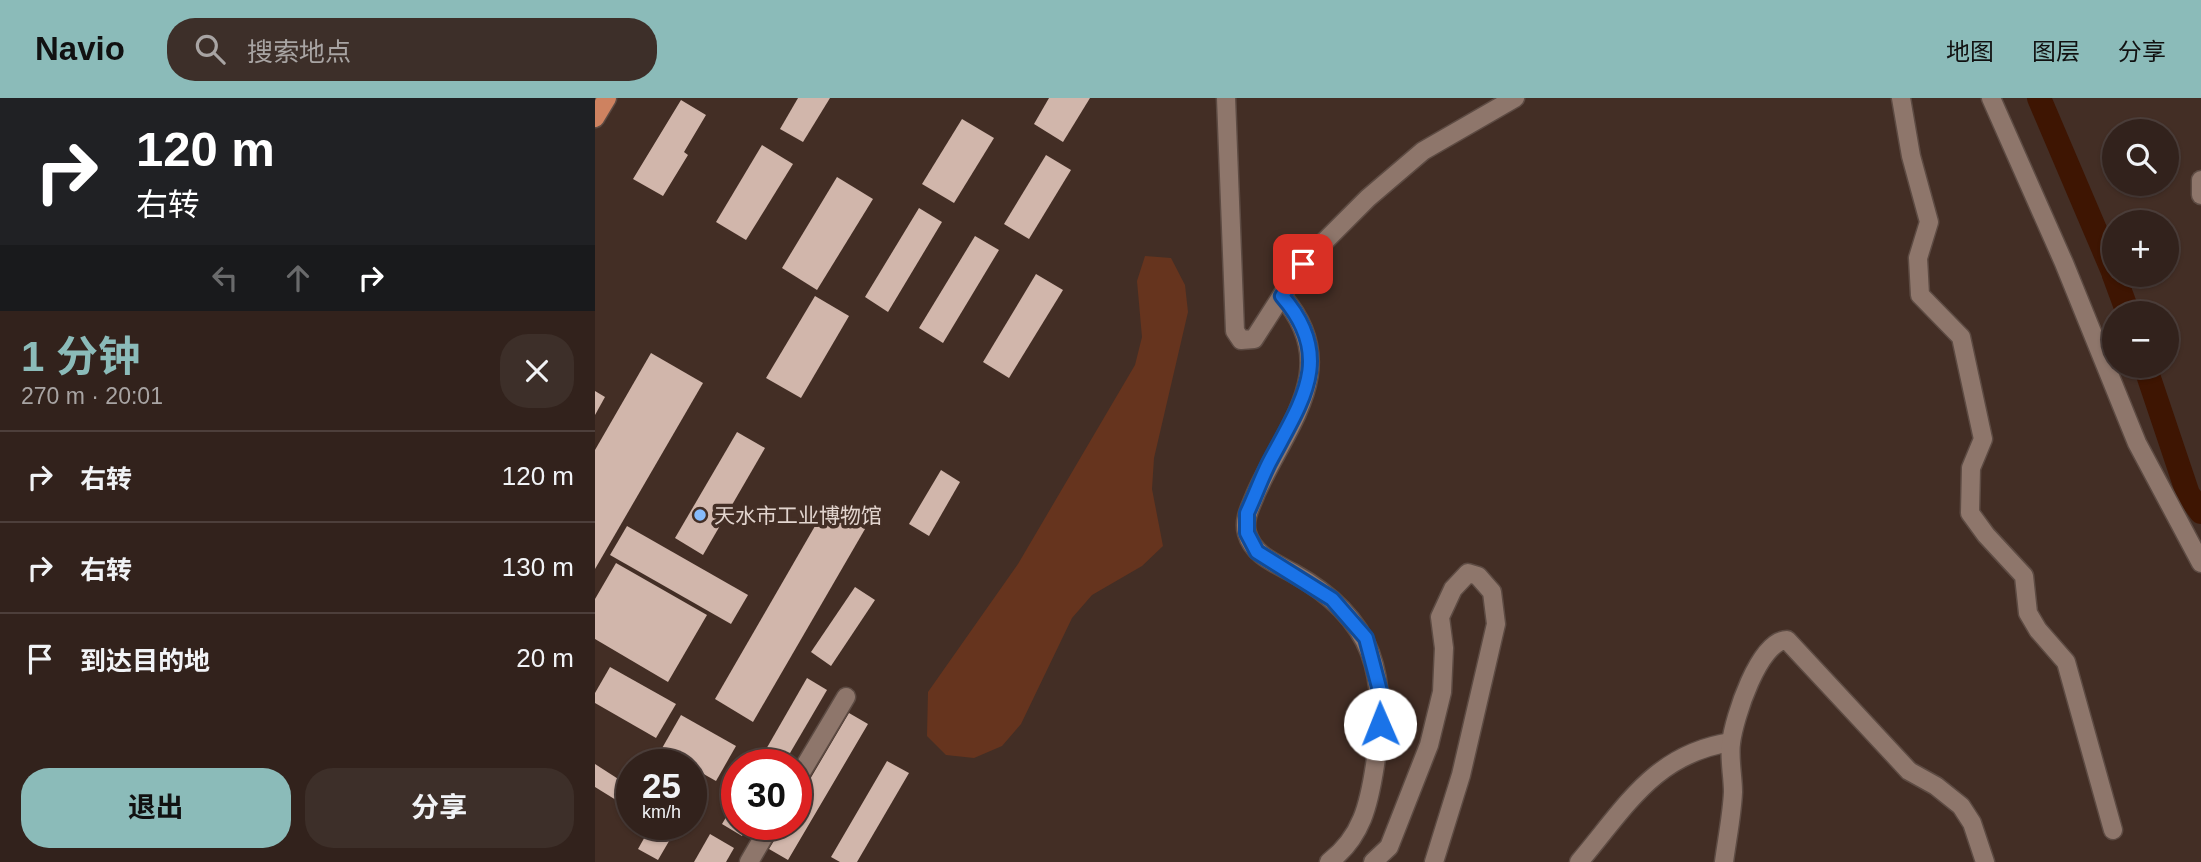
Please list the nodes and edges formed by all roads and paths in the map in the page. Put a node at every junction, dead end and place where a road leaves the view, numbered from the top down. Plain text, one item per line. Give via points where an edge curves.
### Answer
1 (607, 98) edge
2 (1226, 98) edge
3 (1515, 98) edge
4 (1901, 98) edge
5 (1991, 98) edge
6 (595, 118) edge
7 (2201, 180) edge
8 (2201, 195) edge
9 (1282, 296) junction
10 (2201, 563) edge
11 (846, 697) dead end
12 (1731, 742) junction
13 (812, 754) edge
14 (2113, 830) dead end
15 (762, 840) edge
16 (749, 862) edge
17 (1329, 862) edge
18 (1373, 862) edge
19 (1434, 862) edge
20 (1579, 862) edge
21 (1724, 862) edge
22 (1985, 862) edge

1 - 6 main road
2 - 9 street via 1238,337 1254,339
3 - 9 street via 1414,159 1303,264
4 - 14 street via 1929,222 1918,258 1920,295 1961,337 1983,439 1971,468 1970,513 2024,576 2028,614 2066,662
5 - 10 street via 2137,443
7 - 8 street
9 - 17 street via 1305,329 1309,377 1294,420 1247,513 1247,533 1257,552 1332,599 1355,622 1366,638 1381,695 1369,803 1349,844
11 - 13 street
12 - 20 street via 1706,746 1656,772
12 - 21 street via 1733,793
12 - 22 street via 1757,663 1769,646 1787,639 1909,771 1954,798 1972,823
15 - 16 street
18 - 19 street via 1389,847 1429,744 1443,692 1440,617 1453,589 1468,573 1478,576 1492,593 1496,624 1461,775

